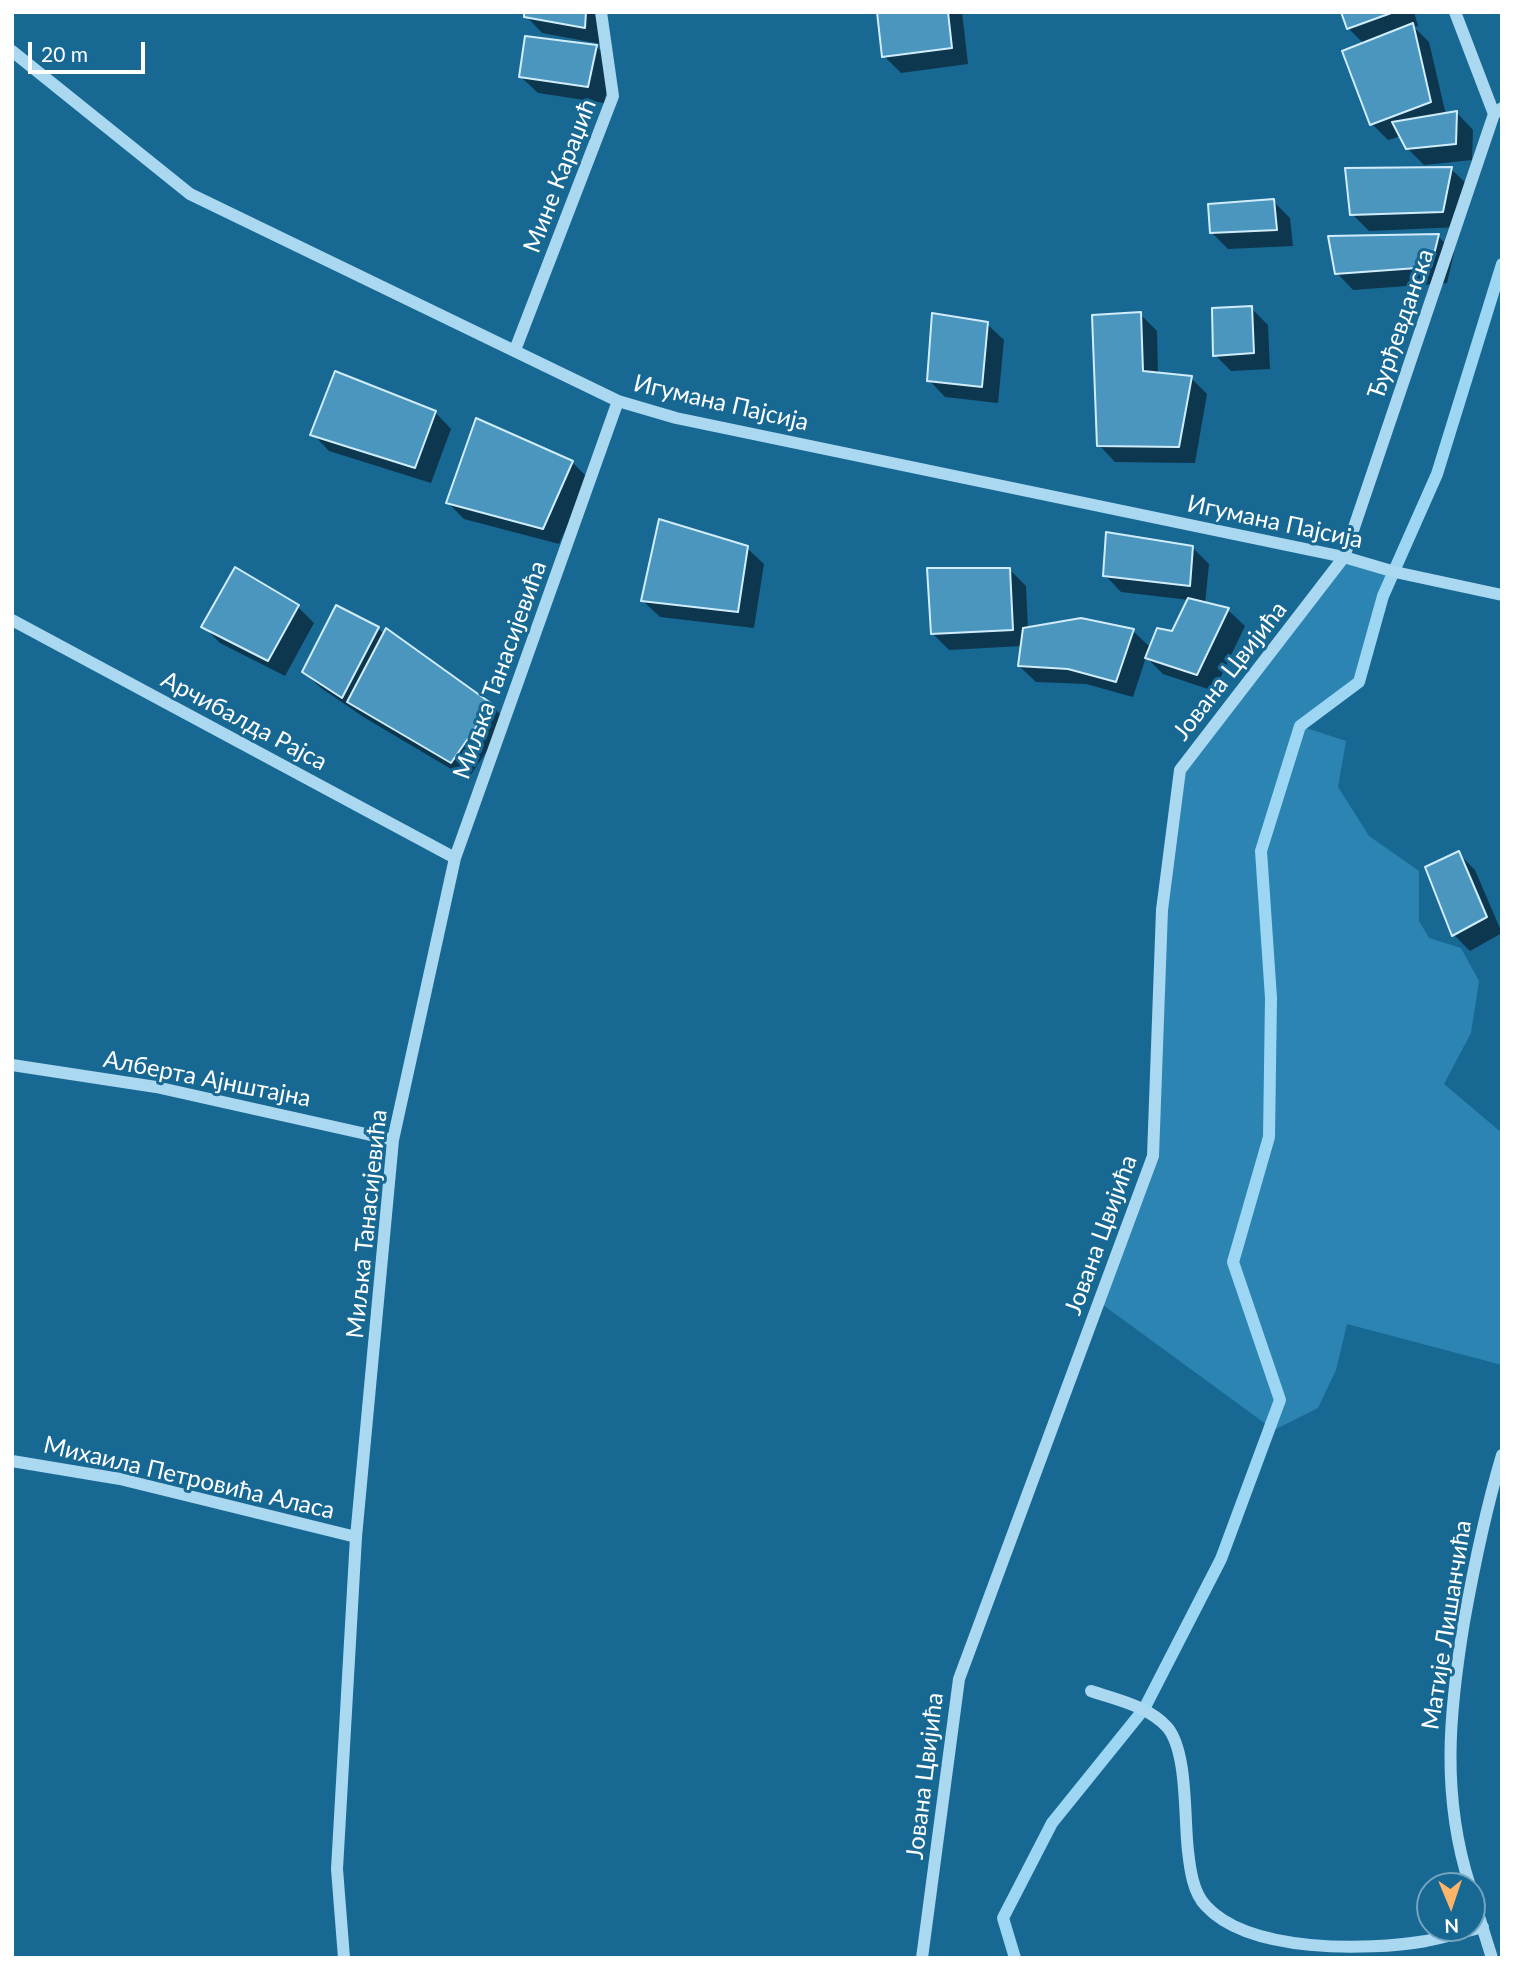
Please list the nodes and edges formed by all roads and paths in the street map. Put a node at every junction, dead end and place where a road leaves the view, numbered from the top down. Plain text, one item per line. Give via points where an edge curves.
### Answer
1 (601, 12) edge
2 (1455, 12) edge
3 (12, 51) edge
4 (1498, 111) edge
5 (515, 350) junction
6 (618, 401) junction
7 (1344, 557) junction
8 (1502, 595) edge
9 (12, 620) edge
10 (455, 858) junction
11 (12, 1065) edge
12 (393, 1140) junction
13 (1502, 1455) edge
14 (12, 1461) edge
15 (356, 1537) junction
16 (1091, 1691) dead end
17 (1465, 1872) edge
18 (1486, 1937) edge
19 (1416, 1942) edge
20 (344, 1958) edge
21 (922, 1958) edge
22 (1492, 1958) edge

1 - 5 street, Мине Караџић via 613,96
2 - 4 street
3 - 5 street, Игумана Пајсија via 190,194
4 - 7 street, Ђурђевданска
5 - 6 street, Игумана Пајсија
6 - 7 street, Игумана Пајсија via 690,421
6 - 10 street, Миљка Танасијевића
7 - 8 street, Игумана Пајсија
7 - 21 street, Јована Цвијића via 1180,770 1162,910 1153,1156 959,1679
9 - 10 street, Арчибалда Рајса
10 - 12 street, Миљка Танасијевића
11 - 12 street, Алберта Ајнштајна via 156,1087
12 - 15 street, Миљка Танасијевића
13 - 17 street, Матије Лишанчића via 1473,1572 1453,1689 1451,1789
14 - 15 street, Михаила Петровића Аласа via 120,1479
15 - 20 street, Миљка Танасијевића via 337,1869
16 - 19 street via 1144,1709 1175,1738 1194,1885 1204,1905 1224,1921 1251,1934 1286,1942 1376,1946
18 - 22 street

